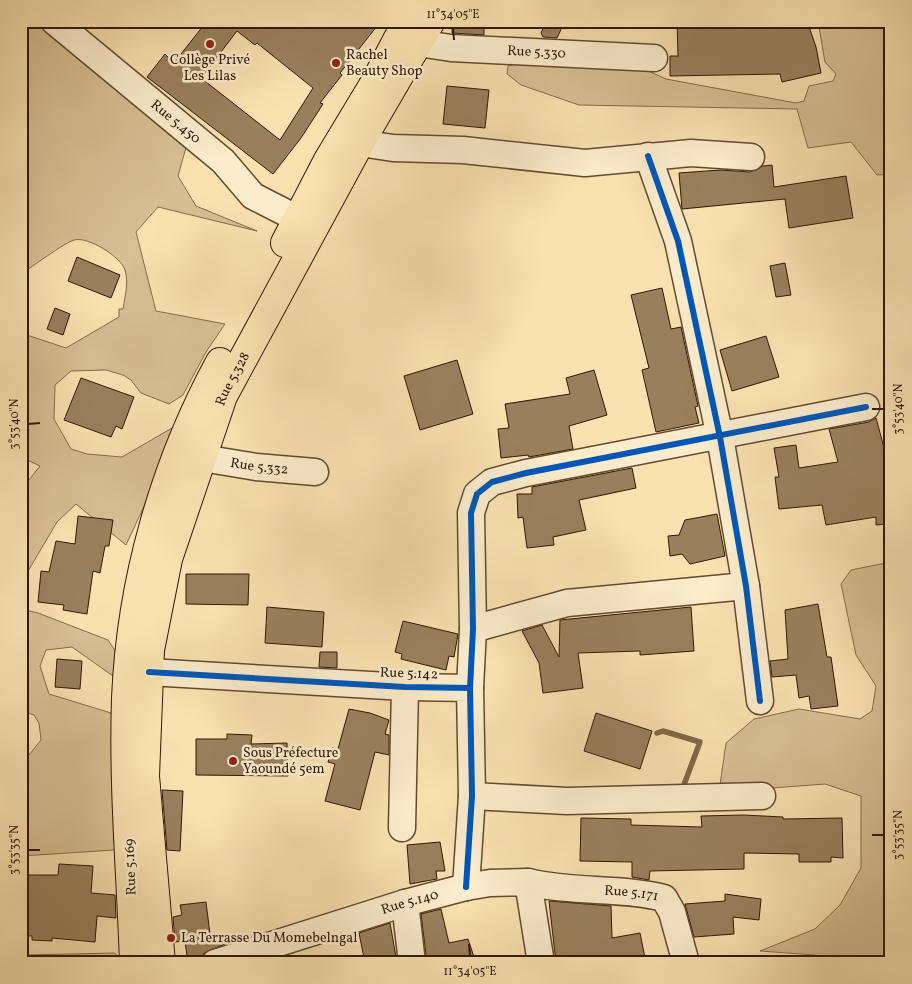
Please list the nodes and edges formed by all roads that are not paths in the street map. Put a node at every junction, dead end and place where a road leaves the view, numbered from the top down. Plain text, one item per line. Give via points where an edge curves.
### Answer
1 (54, 21) edge
2 (419, 29) edge
3 (654, 58) dead end
4 (360, 143) junction
5 (648, 156) junction
6 (751, 157) dead end
7 (298, 219) junction
8 (866, 407) dead end
9 (720, 436) junction
10 (202, 458) junction
11 (315, 472) dead end
12 (746, 586) junction
13 (473, 629) junction
14 (149, 672) junction
15 (405, 687) junction
16 (470, 688) junction
17 (760, 701) dead end
18 (136, 773) junction
19 (472, 796) junction
20 (762, 796) dead end
21 (402, 828) dead end
22 (528, 882) junction
23 (466, 887) junction
24 (405, 903) junction
25 (134, 963) edge
26 (161, 963) edge
27 (215, 963) edge
28 (412, 963) edge
29 (541, 963) edge
30 (686, 963) edge

1 - 7 street, Rue 5.450 via 223,161 253,196
2 - 3 street, Rue 5.330 via 460,49
2 - 4 main road, Rue 5.328
2 - 7 main road, Rue 5.328 via 375,82 328,160
4 - 5 street via 393,148 463,150 576,163
4 - 10 main road, Rue 5.328 via 222,396
5 - 6 street via 691,153
5 - 9 street via 678,241
7 - 18 main road, Rue 5.328 via 184,435 145,552 131,640 126,698
8 - 9 street
9 - 12 street
9 - 13 street via 492,482 478,494 471,513
10 - 11 street, Rue 5.332
10 - 14 main road, Rue 5.328 via 168,559 150,650
12 - 13 street via 567,604
12 - 17 street
13 - 16 street
14 - 15 street, Rue 5.142
14 - 18 main road, Rue 5.328
15 - 16 street, Rue 5.142
15 - 21 street
16 - 19 street
18 - 25 main road, Rue 5.169
18 - 26 main road, Rue 5.169
19 - 20 street via 567,801
19 - 23 street
22 - 23 street, Rue 5.140
22 - 29 street
22 - 30 street, Rue 5.171 via 664,898 672,912
23 - 24 street, Rue 5.140
24 - 27 street, Rue 5.140
24 - 28 street

